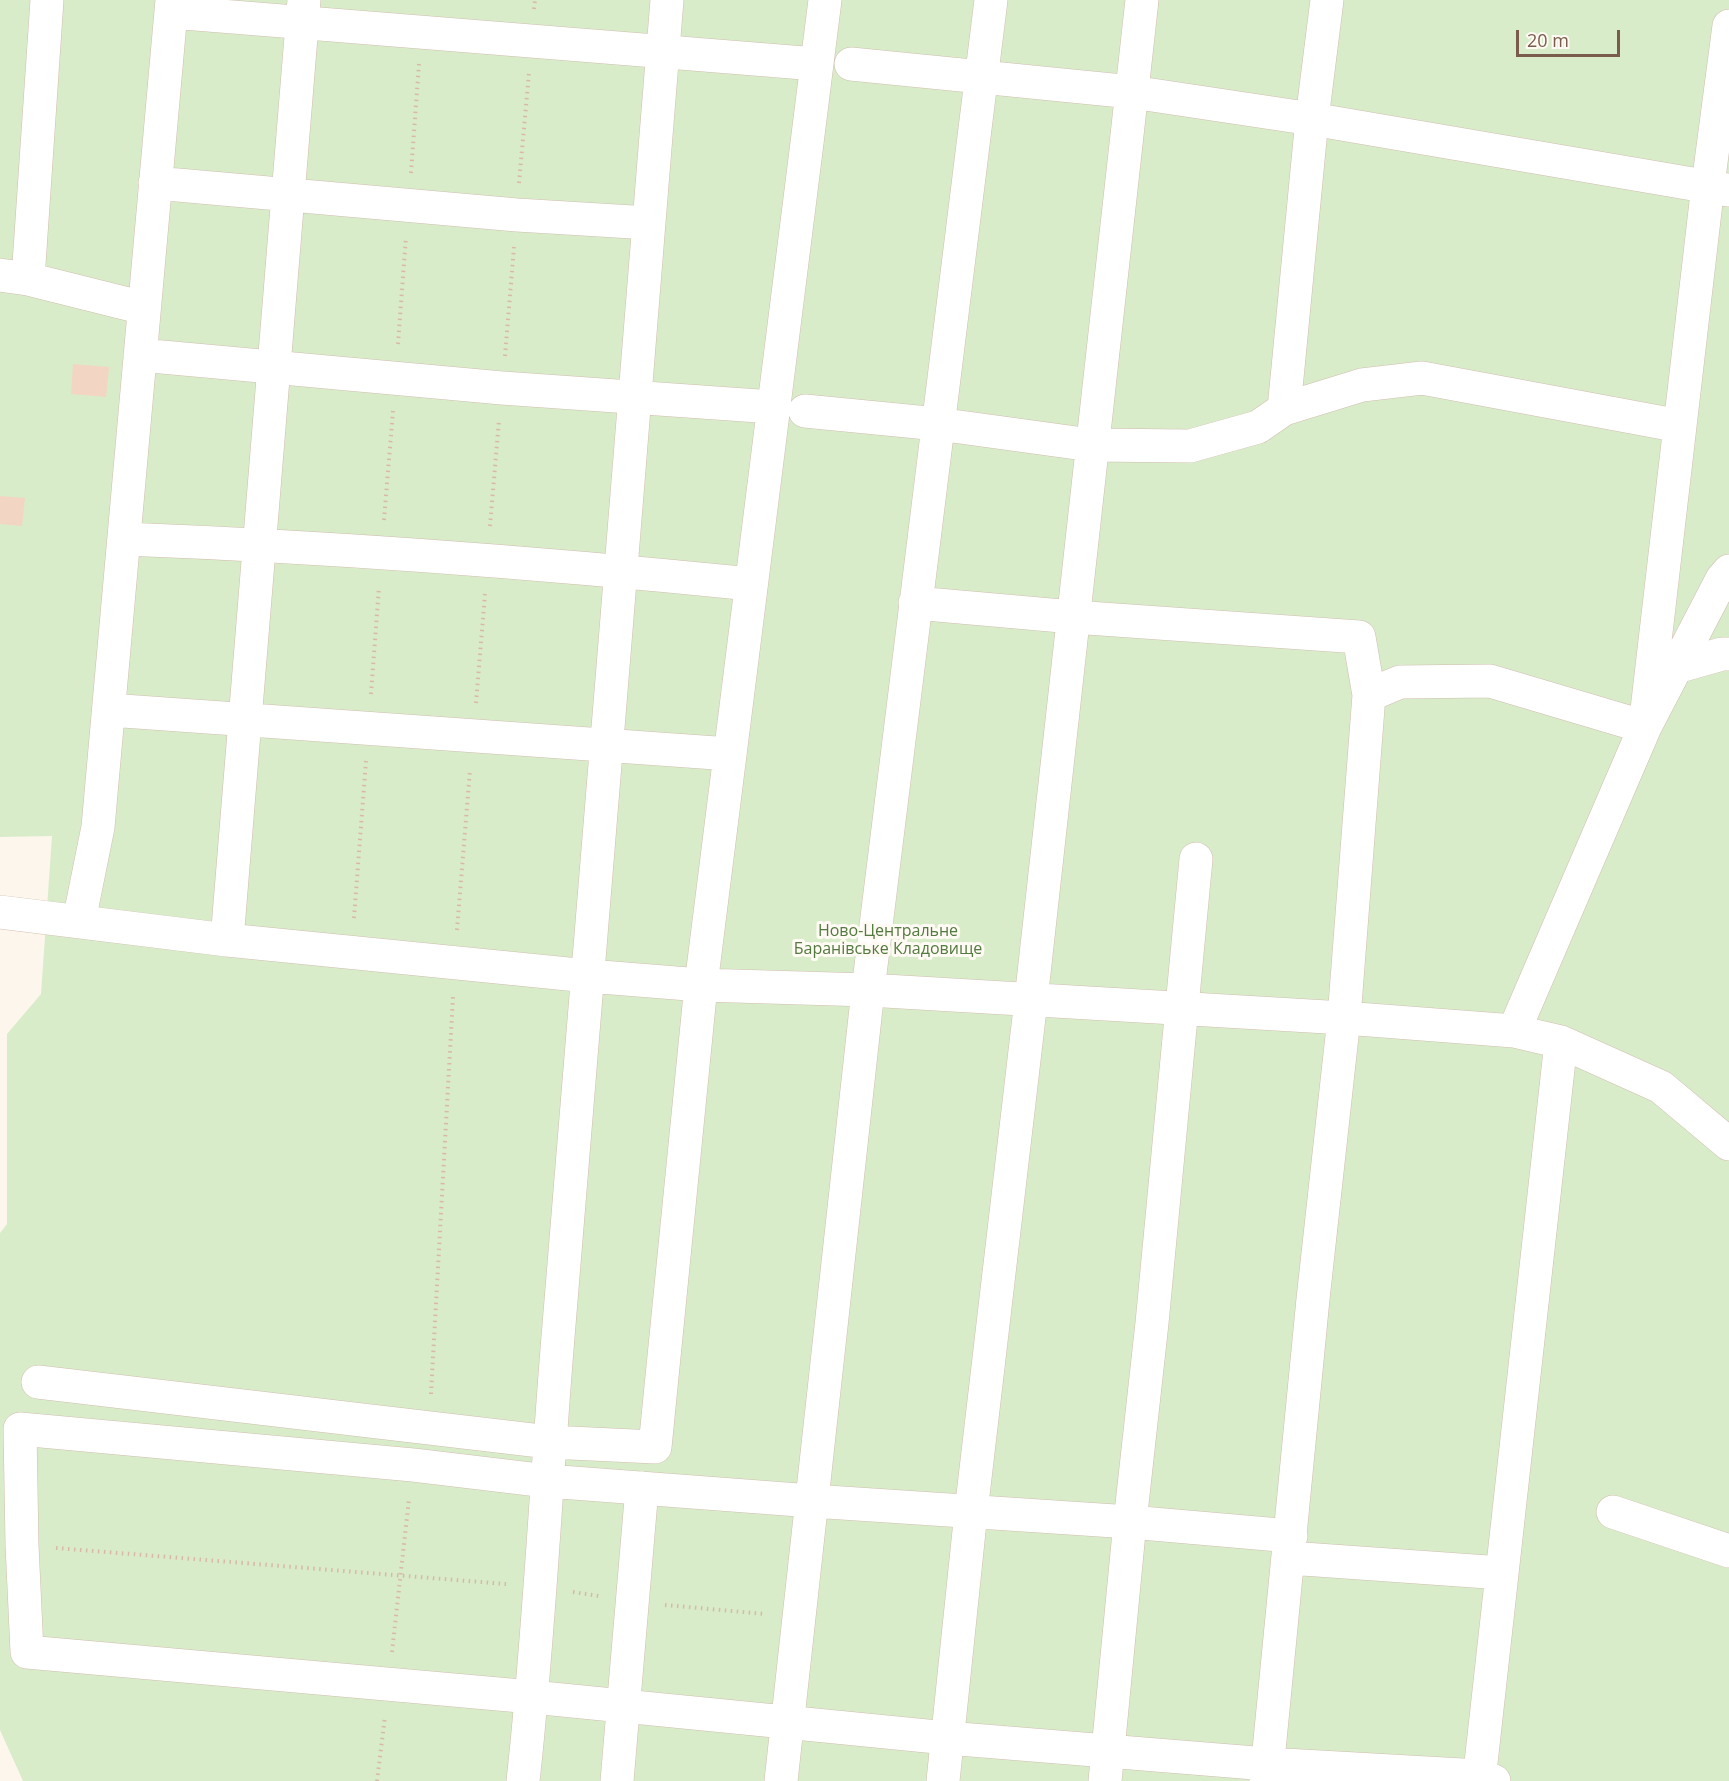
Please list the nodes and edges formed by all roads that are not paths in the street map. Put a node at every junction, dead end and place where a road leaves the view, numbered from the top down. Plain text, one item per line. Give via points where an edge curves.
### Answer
1 (47, 0) edge
2 (667, 0) edge
3 (825, 0) edge
4 (991, 0) edge
5 (1142, 0) edge
6 (1327, 0) edge
7 (171, 6) edge
8 (304, 11) edge
9 (1729, 26) edge
10 (662, 52) junction
11 (804, 63) dead end
12 (851, 64) dead end
13 (980, 76) junction
14 (1131, 92) junction
15 (1312, 119) junction
16 (155, 183) junction
17 (1718, 188) edge
18 (289, 196) junction
19 (649, 223) junction
20 (14, 277) edge
21 (144, 308) junction
22 (140, 355) junction
23 (275, 366) junction
24 (635, 397) junction
25 (773, 407) junction
26 (1284, 409) junction
27 (805, 411) dead end
28 (938, 424) junction
29 (1680, 426) junction
30 (1091, 444) junction
31 (124, 539) junction
32 (261, 544) junction
33 (621, 571) junction
34 (1729, 571) edge
35 (751, 584) junction
36 (915, 603) junction
37 (1073, 617) junction
38 (1729, 654) edge
39 (1676, 667) junction
40 (1369, 695) junction
41 (108, 710) junction
42 (246, 720) junction
43 (1645, 727) junction
44 (607, 745) junction
45 (730, 754) junction
46 (1196, 859) dead end
47 (0, 912) edge
48 (79, 921) junction
49 (227, 940) junction
50 (588, 976) junction
51 (701, 985) junction
52 (868, 990) junction
53 (1031, 1000) junction
54 (1183, 1009) junction
55 (1344, 1018) junction
56 (1514, 1031) junction
57 (1561, 1041) junction
58 (1729, 1144) edge
59 (38, 1382) dead end
60 (549, 1442) junction
61 (547, 1481) junction
62 (642, 1488) junction
63 (812, 1501) junction
64 (971, 1512) junction
65 (1613, 1512) dead end
66 (1130, 1522) junction
67 (1290, 1547) junction
68 (1729, 1551) edge
69 (1502, 1573) junction
70 (532, 1697) junction
71 (623, 1707) junction
72 (788, 1723) junction
73 (946, 1738) junction
74 (1107, 1766) edge
75 (1267, 1772) edge
76 (1484, 1779) edge
77 (523, 1781) edge
78 (617, 1781) edge
79 (781, 1781) edge
80 (943, 1781) edge

1 - 20 lane
2 - 10 lane
3 - 25 lane
4 - 13 lane
5 - 14 lane
6 - 15 lane
7 - 8 lane
7 - 16 lane
8 - 10 lane via 422,32
8 - 18 lane
9 - 17 lane
10 - 11 lane
10 - 19 lane
12 - 13 lane
13 - 14 lane
13 - 28 lane
14 - 15 lane
14 - 30 lane
15 - 17 lane
15 - 26 lane
16 - 18 lane
16 - 21 lane
17 - 29 lane
18 - 19 lane
18 - 23 lane
19 - 24 lane
20 - 21 lane
21 - 22 lane
22 - 23 lane
22 - 31 lane
23 - 24 lane
23 - 32 lane
24 - 25 lane
24 - 33 lane
25 - 35 lane
26 - 29 lane via 1362,385 1422,378
26 - 30 lane via 1258,427 1190,446
27 - 28 lane
28 - 30 lane
28 - 36 lane
29 - 43 lane
30 - 37 lane
31 - 32 lane
31 - 41 lane
32 - 33 lane
32 - 42 lane
33 - 35 lane
33 - 44 lane
34 - 39 lane
35 - 45 lane
36 - 37 lane
36 - 52 lane
37 - 40 lane via 1359,637
37 - 53 lane
38 - 39 lane
39 - 43 lane
40 - 43 lane via 1400,682 1490,681
40 - 55 lane
41 - 42 lane
41 - 48 lane via 98,827
42 - 44 lane
42 - 49 lane
43 - 56 lane
44 - 45 lane
44 - 50 lane
45 - 51 lane
46 - 54 lane
47 - 48 lane
48 - 49 lane
49 - 50 lane
50 - 51 lane
50 - 60 lane
51 - 52 lane
51 - 60 lane via 655,1447
52 - 53 lane
52 - 63 lane
53 - 54 lane
53 - 64 lane
54 - 55 lane
54 - 66 lane
55 - 56 lane
55 - 67 lane
56 - 57 lane
57 - 58 lane via 1661,1087
57 - 69 lane
59 - 60 lane
60 - 61 lane
61 - 62 lane
61 - 70 lane
61 - 70 lane via 20,1429 27,1652
62 - 63 lane
62 - 71 lane
63 - 64 lane
63 - 72 lane
64 - 66 lane
64 - 73 lane
65 - 68 lane
66 - 67 lane
66 - 74 lane
67 - 69 lane
67 - 75 lane
69 - 76 lane
70 - 71 lane
70 - 77 lane
71 - 72 lane
71 - 78 lane
72 - 73 lane
72 - 79 lane
73 - 74 lane
73 - 80 lane
74 - 75 lane
75 - 76 lane

